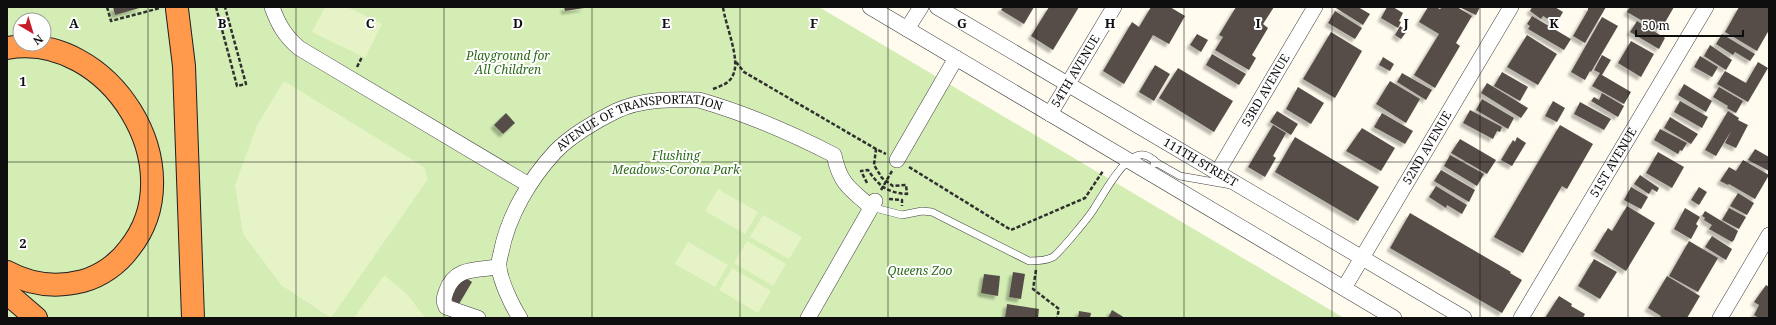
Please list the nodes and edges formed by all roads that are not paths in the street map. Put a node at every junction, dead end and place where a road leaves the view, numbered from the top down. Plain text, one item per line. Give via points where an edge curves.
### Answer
1 (272, 7) edge
2 (870, 7) edge
3 (921, 7) edge
4 (937, 7) edge
5 (1114, 7) edge
6 (1315, 7) edge
7 (1511, 7) edge
8 (1706, 7) edge
9 (172, 8) edge
10 (907, 29) junction
11 (7, 48) edge
12 (956, 58) junction
13 (1068, 84) junction
14 (1050, 114) junction
15 (897, 160) road end
16 (1129, 162) junction
17 (1157, 163) junction
18 (1144, 171) junction
19 (1217, 173) junction
20 (529, 185) junction
21 (1241, 187) junction
22 (877, 197) junction
23 (1769, 235) edge
24 (1363, 259) junction
25 (499, 267) junction
26 (7, 272) edge
27 (1344, 288) junction
28 (7, 293) edge
29 (36, 318) edge
30 (193, 318) edge
31 (478, 318) edge
32 (520, 318) edge
33 (808, 318) edge
34 (1394, 318) edge
35 (1464, 318) edge
36 (1521, 318) edge
37 (1720, 318) edge

1 - 20 street via 277,22 287,38 299,48
2 - 10 street
3 - 10 street
4 - 13 street, 111TH STREET
5 - 13 street, 54TH AVENUE
6 - 19 street, 53RD AVENUE
7 - 24 street, 52ND AVENUE
8 - 36 street, 51ST AVENUE
9 - 30 highway via 184,66
10 - 12 street
11 - 26 highway via 30,46 56,50 83,62 104,79 124,100 138,124 148,155 153,184 149,213 140,234 126,253 103,273 77,283 50,286 24,280
12 - 14 street
12 - 15 street
13 - 14 street, 54TH AVENUE
13 - 19 street, 111TH STREET
14 - 16 street
16 - 17 lane via 1137,156 1144,155
16 - 18 street
16 - 22 lane via 1113,177 1094,209 1054,256 1038,262 1029,260 932,212 902,214
17 - 18 lane via 1148,166
17 - 21 lane via 1180,176
18 - 27 street
19 - 21 street, 111TH STREET
20 - 22 street, AVENUE OF TRANSPORTATION via 556,151 582,131 616,111 657,99 692,99 743,113 834,156 838,172 846,186
20 - 25 street, AVENUE OF TRANSPORTATION via 504,235
21 - 24 street, 111TH STREET
22 - 33 street
23 - 37 street
24 - 27 street, 52ND AVENUE
24 - 35 street, 111TH STREET
25 - 31 street via 457,274 448,285 444,298 446,307
25 - 32 street, AVENUE OF TRANSPORTATION via 508,295
27 - 34 street
28 - 29 highway

